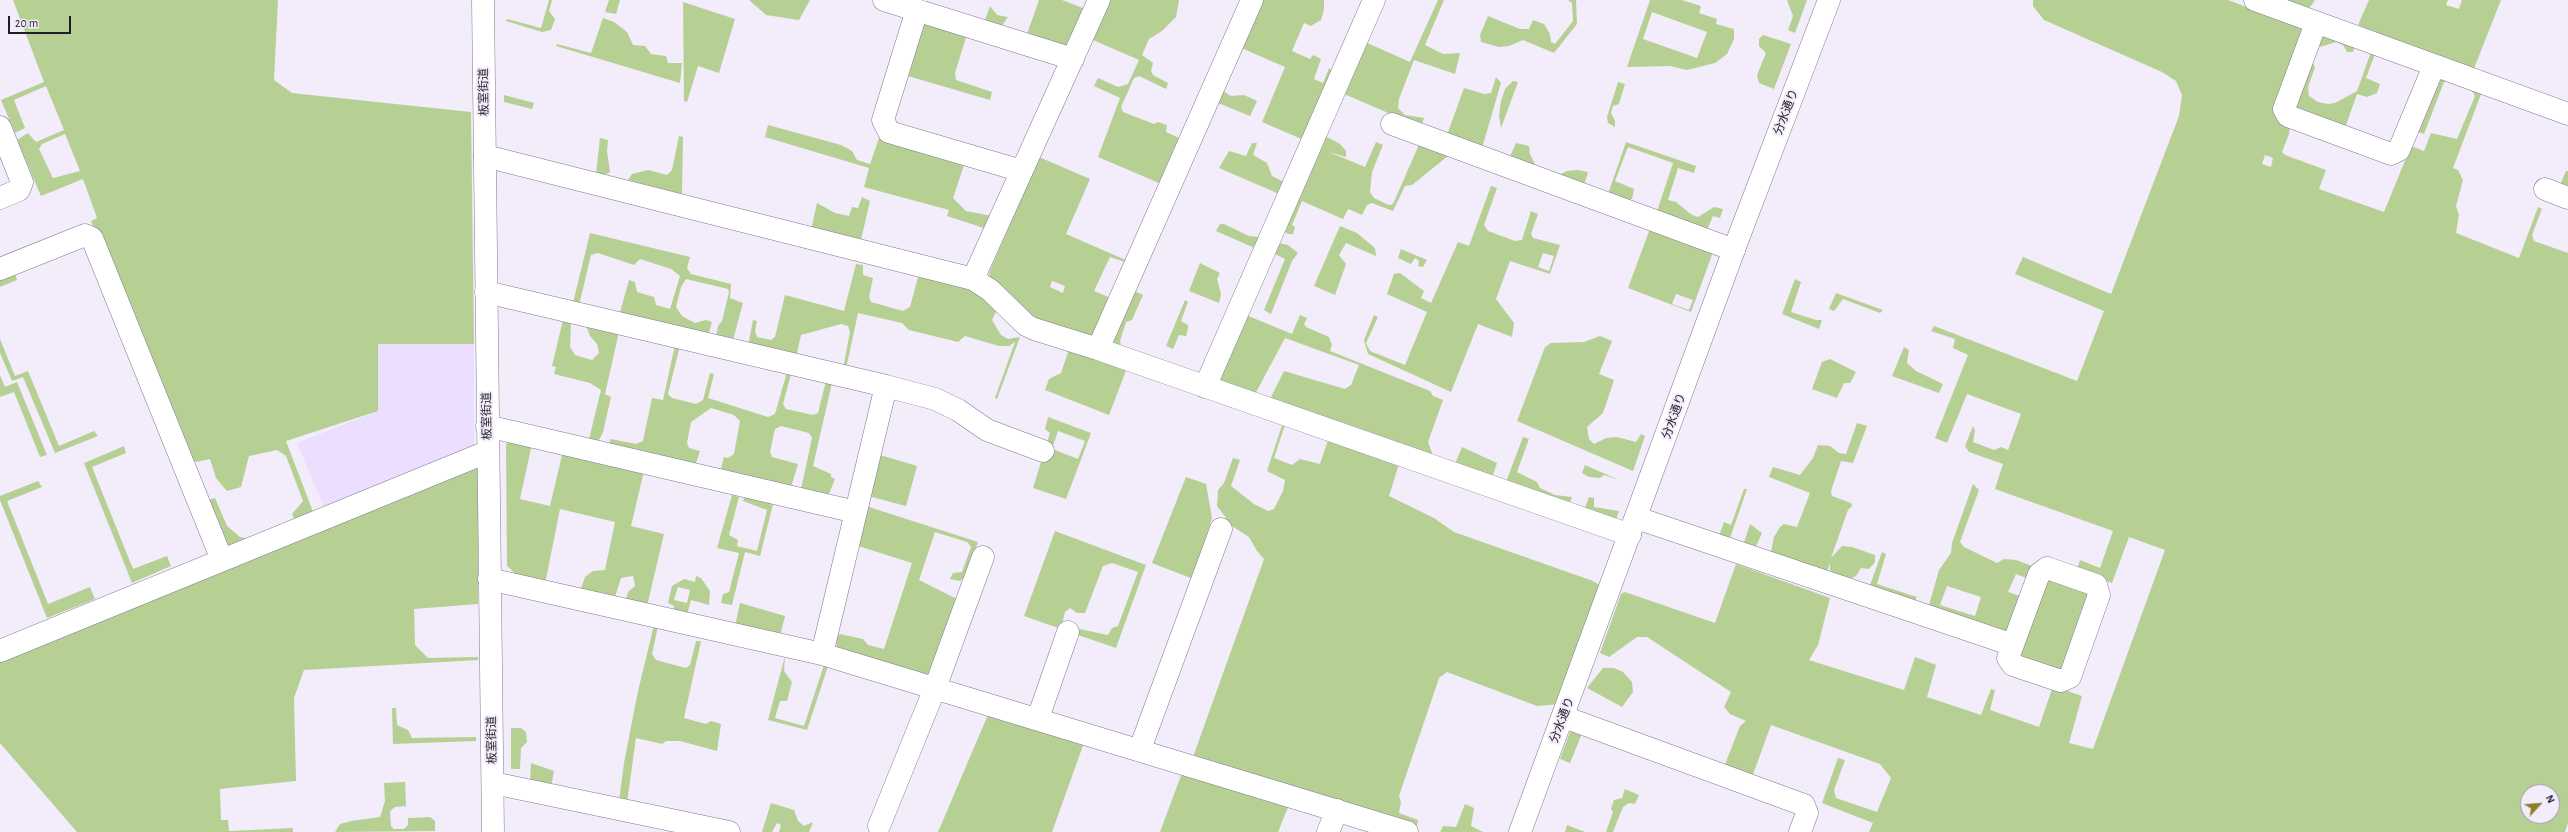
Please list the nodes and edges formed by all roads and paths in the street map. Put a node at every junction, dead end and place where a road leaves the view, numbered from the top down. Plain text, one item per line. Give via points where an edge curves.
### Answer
1 (484, 0) edge
2 (884, 0) edge
3 (1099, 0) edge
4 (1252, 0) edge
5 (1374, 0) edge
6 (1829, 0) edge
7 (2255, 0) edge
8 (917, 10) junction
9 (2316, 23) junction
10 (1073, 60) junction
11 (2434, 66) junction
12 (2568, 114) edge
13 (1392, 124) dead end
14 (0, 127) edge
15 (485, 156) junction
16 (1022, 171) junction
17 (2545, 189) dead end
18 (0, 198) edge
19 (2568, 198) edge
20 (1734, 250) junction
21 (0, 269) edge
22 (972, 279) junction
23 (486, 292) junction
24 (1098, 349) junction
25 (886, 386) junction
26 (1205, 387) junction
27 (487, 426) junction
28 (1043, 451) dead end
29 (488, 452) junction
30 (856, 512) junction
31 (1634, 527) junction
32 (1221, 529) dead end
33 (983, 557) dead end
34 (222, 560) junction
35 (489, 579) junction
36 (1068, 632) dead end
37 (2013, 645) junction
38 (0, 651) edge
39 (822, 654) junction
40 (935, 688) junction
41 (1564, 717) junction
42 (1038, 718) junction
43 (1140, 749) junction
44 (493, 783) junction
45 (1337, 810) junction
46 (879, 826) dead end
47 (1523, 831) edge
48 (493, 832) edge
49 (729, 832) edge
50 (1328, 832) edge
51 (1407, 832) edge
52 (1800, 832) edge

1 - 15 street, 板室街道
2 - 8 street
3 - 10 street
4 - 24 street
5 - 26 street
6 - 20 street, 分水通り
7 - 9 street
8 - 10 street
8 - 16 street via 883,120 889,132
9 - 11 street
9 - 11 street via 2284,109 2288,116 2391,154 2399,150
10 - 16 street
11 - 12 street
13 - 20 street
14 - 18 street via 22,182 20,190
15 - 22 street
15 - 23 street, 板室街道
16 - 22 street
17 - 19 street
20 - 31 street, 分水通り
21 - 34 street via 85,235 92,238
22 - 24 street via 990,290 1026,325
23 - 25 street
23 - 27 street, 板室街道
24 - 26 street
25 - 28 street via 935,399 958,410 987,430
25 - 30 street
26 - 31 street
27 - 29 street, 板室街道
27 - 30 street
29 - 34 street
29 - 35 street, 板室街道
30 - 39 street
31 - 37 street
31 - 41 street, 分水通り
32 - 43 street
33 - 40 street
34 - 38 street
35 - 39 street
35 - 44 street, 板室街道
36 - 42 street
37 - 37 street via 2039,574 2047,568 2096,585 2099,595 2070,676 2061,681 2013,665 2008,658
39 - 40 street
40 - 42 street
40 - 46 street
41 - 47 street, 分水通り
41 - 52 street via 1804,805 1807,813
42 - 43 street
43 - 45 street
44 - 48 street, 板室街道
44 - 49 street
45 - 50 street
45 - 51 street

